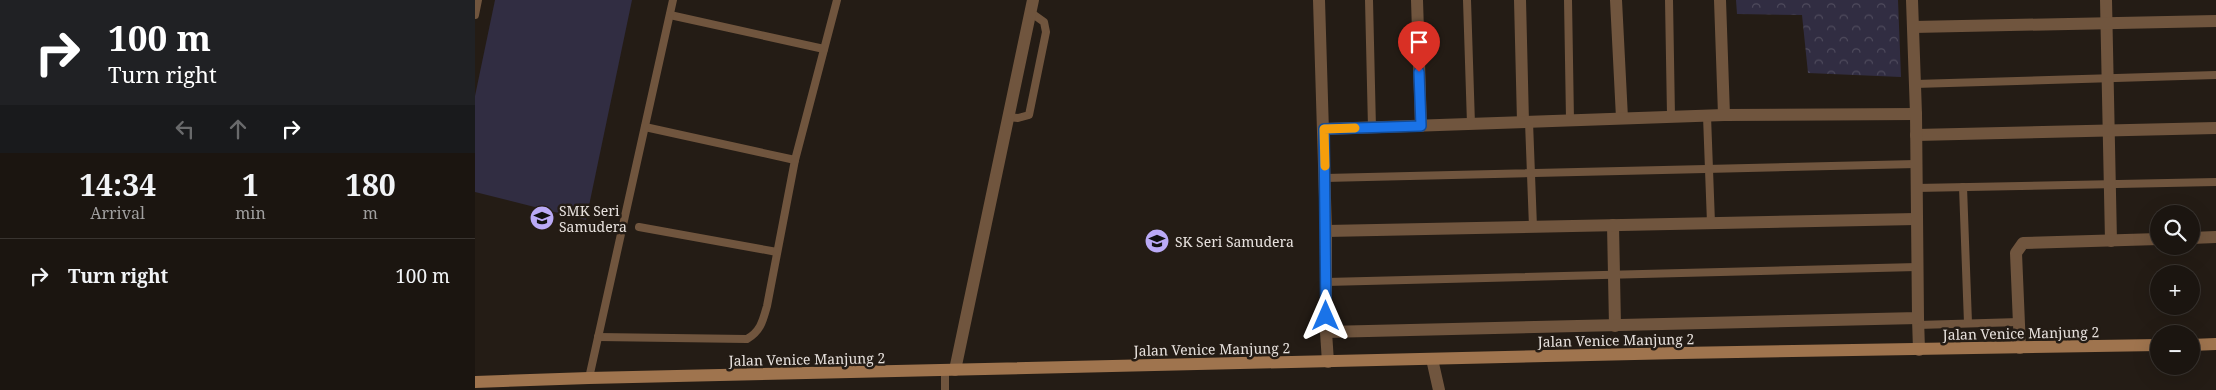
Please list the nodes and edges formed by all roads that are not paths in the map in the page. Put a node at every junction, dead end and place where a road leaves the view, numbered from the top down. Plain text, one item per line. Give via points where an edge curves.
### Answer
1 (478, 0) edge
2 (673, 0) edge
3 (837, 0) edge
4 (1319, 0) edge
5 (1369, 0) edge
6 (1417, 0) edge
7 (1467, 0) edge
8 (1520, 0) edge
9 (1568, 0) edge
10 (1616, 0) edge
11 (1669, 0) edge
12 (1720, 0) edge
13 (1912, 0) edge
14 (2105, 0) edge
15 (1032, 6) edge
16 (475, 15) edge
17 (670, 15) junction
18 (2216, 21) edge
19 (2106, 24) junction
20 (1913, 27) junction
21 (824, 49) junction
22 (2216, 75) edge
23 (2107, 78) junction
24 (1915, 84) junction
25 (1916, 114) junction
26 (1724, 115) junction
27 (1671, 116) junction
28 (1707, 116) junction
29 (1008, 117) junction
30 (1622, 118) junction
31 (1570, 120) junction
32 (1526, 122) junction
33 (1471, 124) junction
34 (1421, 126) junction
35 (645, 127) junction
36 (1371, 128) junction
37 (2216, 128) edge
38 (1324, 129) junction
39 (2108, 131) junction
40 (1916, 135) junction
41 (795, 160) junction
42 (1916, 164) junction
43 (1709, 170) junction
44 (1531, 174) junction
45 (1325, 178) junction
46 (2216, 182) edge
47 (2109, 184) junction
48 (1963, 187) junction
49 (1916, 188) junction
50 (1916, 219) junction
51 (1711, 223) junction
52 (1613, 225) junction
53 (639, 227) dead end
54 (1533, 227) junction
55 (1326, 231) junction
56 (2216, 237) edge
57 (2200, 238) edge
58 (2150, 239) edge
59 (2111, 241) junction
60 (777, 252) junction
61 (1917, 268) junction
62 (1614, 276) junction
63 (1326, 282) junction
64 (1918, 322) junction
65 (2019, 322) junction
66 (1968, 323) junction
67 (1615, 326) junction
68 (1326, 332) junction
69 (598, 337) junction
70 (2216, 344) edge
71 (2150, 345) edge
72 (2200, 345) edge
73 (2020, 348) junction
74 (1919, 350) junction
75 (1432, 359) junction
76 (1328, 362) junction
77 (950, 370) junction
78 (589, 378) junction
79 (475, 382) edge
80 (945, 390) edge
81 (1439, 390) edge

1 - 16 lane
2 - 17 lane
3 - 21 lane
4 - 38 street
5 - 36 lane
6 - 34 street
7 - 33 lane
8 - 32 street
9 - 31 lane
10 - 30 street
11 - 27 lane
12 - 26 street
13 - 20 street
14 - 19 street
15 - 29 street
15 - 29 lane via 1044,22 1046,32 1029,115
17 - 21 lane
17 - 35 lane
18 - 19 street
19 - 20 street
19 - 23 street
20 - 24 street
21 - 41 lane
22 - 23 lane
23 - 24 lane
23 - 39 street
24 - 25 street
25 - 26 street
25 - 40 street
26 - 28 street
27 - 28 street
27 - 30 street
28 - 43 lane
29 - 77 street
30 - 31 street
31 - 32 street
32 - 33 street
32 - 44 lane
33 - 34 street
34 - 36 street
35 - 41 lane
35 - 69 lane
36 - 38 street
37 - 39 street
38 - 45 street
39 - 40 street
39 - 47 street
40 - 42 street
41 - 60 lane
42 - 43 lane
42 - 49 street
43 - 44 lane
43 - 51 lane
44 - 45 lane
44 - 54 lane
45 - 55 street
46 - 47 lane
47 - 48 lane
47 - 59 street
48 - 49 lane
48 - 66 lane
49 - 50 street
50 - 51 street
50 - 61 street
51 - 52 street
52 - 54 street
52 - 62 street
53 - 60 lane
54 - 55 street
55 - 63 street
56 - 57 street
58 - 59 street
59 - 65 street via 2023,244 2016,253
60 - 69 lane via 761,326 755,335 747,339
61 - 62 lane
61 - 64 street
62 - 63 lane
62 - 67 street
63 - 68 street
64 - 66 lane
64 - 67 street
64 - 74 street
65 - 66 lane
65 - 73 street
67 - 68 street
68 - 76 street
69 - 78 lane
70 - 72 street
71 - 73 street, Jalan Venice Manjung 2
73 - 74 street, Jalan Venice Manjung 2
74 - 75 street, Jalan Venice Manjung 2
75 - 76 street, Jalan Venice Manjung 2
75 - 81 street
76 - 77 street, Jalan Venice Manjung 2
77 - 78 street, Jalan Venice Manjung 2
77 - 80 lane
78 - 79 street, Jalan Venice Manjung 2

